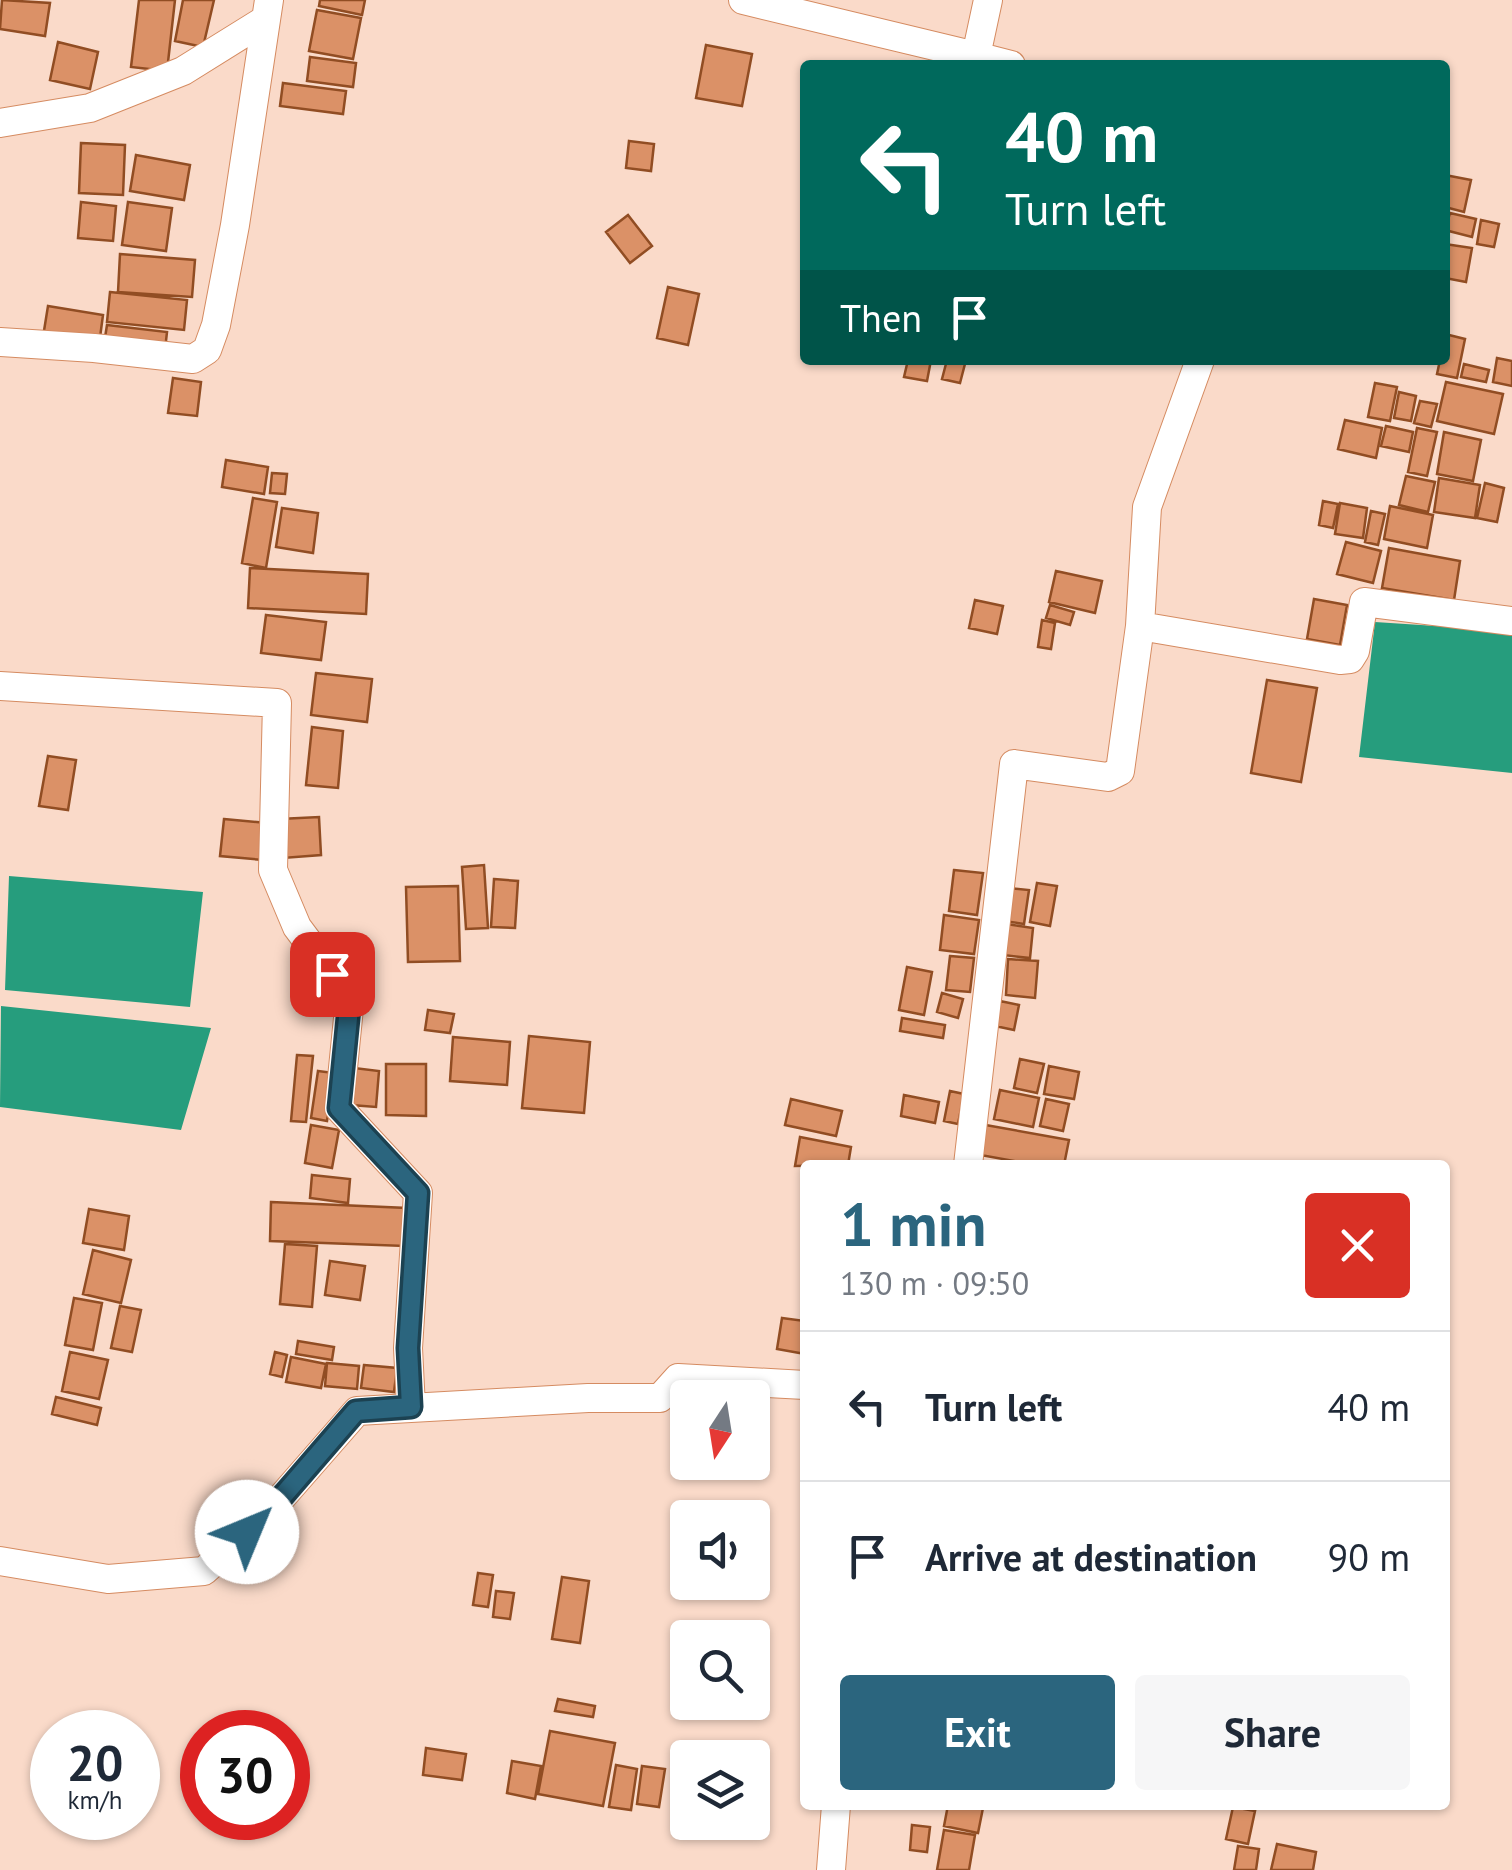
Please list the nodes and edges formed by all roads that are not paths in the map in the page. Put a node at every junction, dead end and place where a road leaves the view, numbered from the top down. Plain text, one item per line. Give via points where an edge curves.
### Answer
1 (744, 0) edge
2 (988, 0) edge
3 (267, 10) edge
4 (976, 56) junction
5 (991, 60) edge
6 (0, 124) edge
7 (0, 342) edge
8 (1198, 365) edge
9 (1512, 621) edge
10 (1140, 626) junction
11 (0, 686) edge
12 (969, 1160) edge
13 (800, 1385) edge
14 (411, 1407) junction
15 (0, 1561) edge
16 (836, 1810) edge
17 (832, 1870) edge

1 - 4 street
2 - 4 street
3 - 6 street via 182,70 90,108
3 - 7 street via 235,224 207,350 194,359
4 - 5 street
8 - 10 street via 1147,507
9 - 10 street via 1364,602 1356,651 1340,660
10 - 12 street via 1120,771 1108,777 1014,764
11 - 14 street via 277,703 272,870 297,927 350,998 339,1108 418,1193
13 - 14 street via 678,1378 660,1398
14 - 15 street via 356,1411 268,1513 204,1571 108,1580
16 - 17 street

